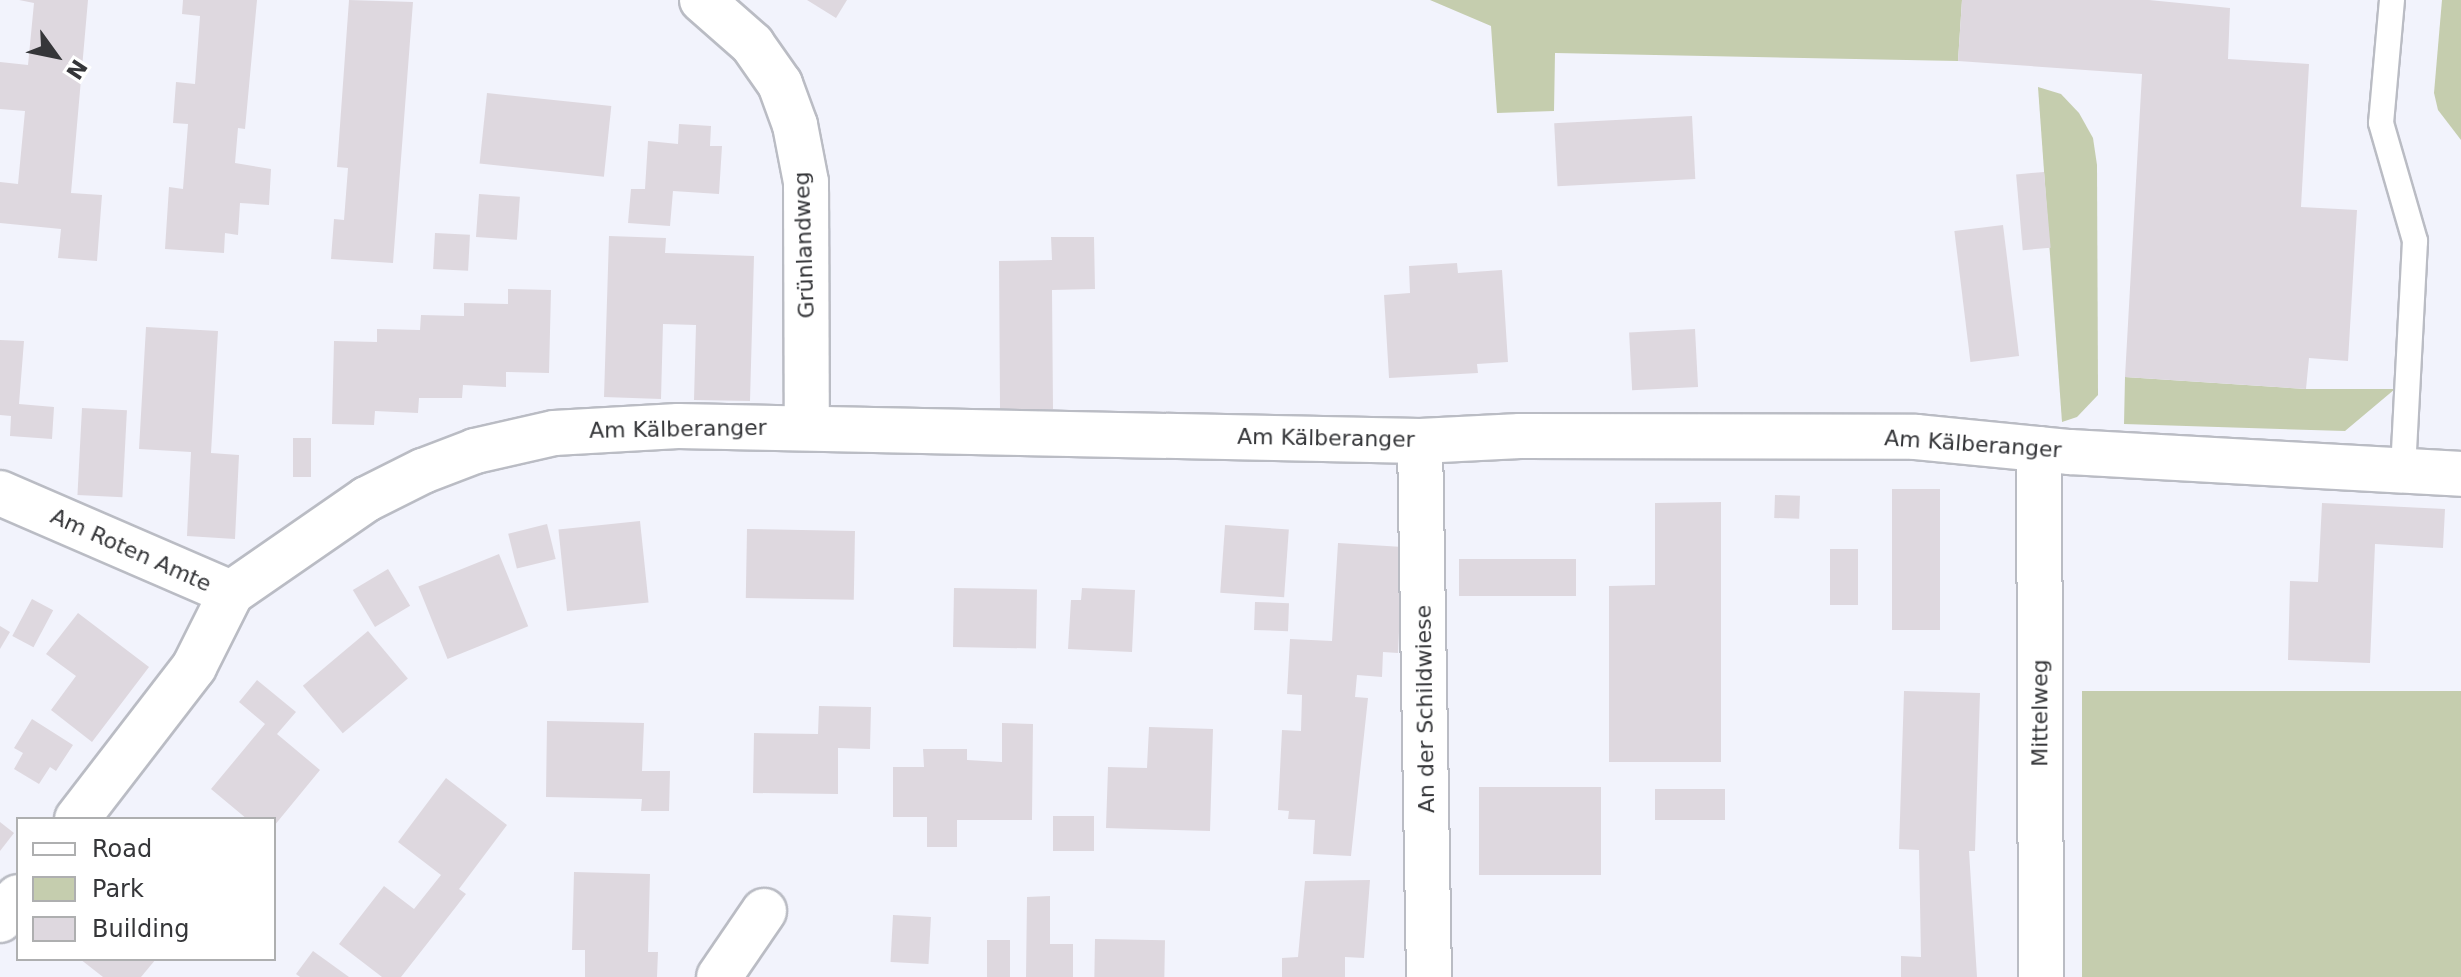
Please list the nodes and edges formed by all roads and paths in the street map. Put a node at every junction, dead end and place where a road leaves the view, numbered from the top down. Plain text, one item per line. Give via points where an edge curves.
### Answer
1 (702, 0) edge
2 (2392, 0) edge
3 (807, 428) junction
4 (1420, 441) junction
5 (2039, 449) junction
6 (2403, 469) junction
7 (2461, 474) edge
8 (0, 493) edge
9 (231, 593) junction
10 (79, 817) edge
11 (16, 900) edge
12 (764, 911) dead end
13 (0, 920) edge
14 (719, 977) edge
15 (1429, 977) edge
16 (2041, 977) edge

1 - 3 street, Grünlandweg via 752,44 780,84 795,125 806,182
2 - 6 lane via 2381,123 2415,241
3 - 4 street, Am Kälberanger
3 - 9 street, Am Kälberanger via 678,426 554,433 475,451 367,499
4 - 5 street, Am Kälberanger via 1520,436 1916,437
4 - 15 street, An der Schildwiese
5 - 6 street, Am Kälberanger
5 - 16 street, Mittelweg
6 - 7 street, Am Kälberanger
8 - 9 street, Am Roten Amte
9 - 10 street, Am Roten Amte via 194,667
11 - 13 street
12 - 14 street

